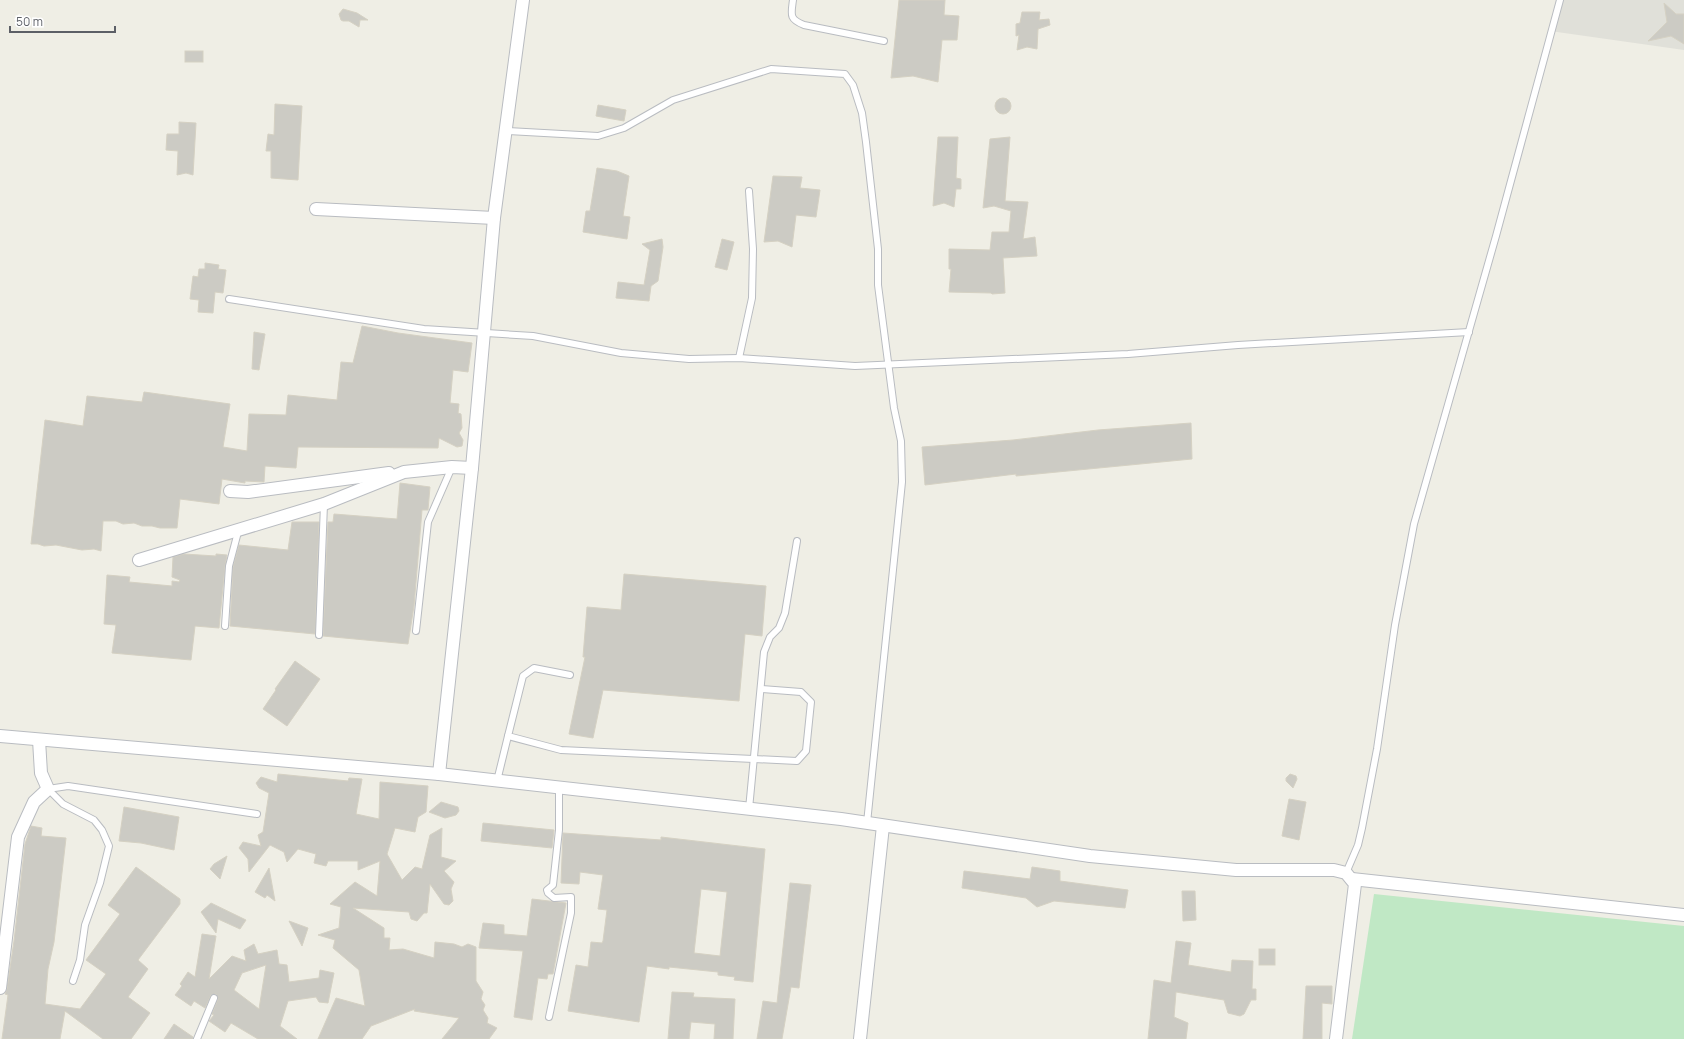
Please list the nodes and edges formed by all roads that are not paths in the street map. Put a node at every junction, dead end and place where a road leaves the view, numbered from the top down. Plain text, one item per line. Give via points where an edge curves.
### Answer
1 (523, 0) edge
2 (793, 0) edge
3 (1560, 0) edge
4 (884, 41) dead end
5 (506, 131) junction
6 (749, 191) dead end
7 (316, 209) dead end
8 (494, 218) junction
9 (230, 299) dead end
10 (1469, 332) junction
11 (484, 334) junction
12 (738, 358) junction
13 (889, 365) junction
14 (452, 467) junction
15 (472, 468) junction
16 (404, 472) junction
17 (230, 491) dead end
18 (324, 504) junction
19 (238, 532) junction
20 (797, 541) dead end
21 (139, 560) dead end
22 (225, 626) dead end
23 (416, 631) dead end
24 (319, 635) dead end
25 (570, 675) dead end
26 (761, 689) junction
27 (0, 736) edge
28 (508, 736) junction
29 (39, 740) junction
30 (754, 759) junction
31 (439, 774) junction
32 (497, 781) junction
33 (559, 788) junction
34 (48, 789) junction
35 (749, 809) junction
36 (257, 814) dead end
37 (867, 823) junction
38 (883, 826) junction
39 (1349, 876) junction
40 (1684, 915) edge
41 (73, 981) dead end
42 (0, 988) edge
43 (214, 998) dead end
44 (549, 1017) dead end
45 (197, 1039) edge
46 (860, 1039) edge
47 (1336, 1039) edge

1 - 5 street
2 - 4 lane via 791,16 794,21
3 - 10 lane
5 - 8 street
5 - 13 lane via 598,136 624,128 674,100 771,69 845,74 853,85 862,113 878,249 878,284
6 - 12 lane via 753,249 752,298
7 - 8 street
8 - 11 street
9 - 11 lane via 424,329
10 - 13 lane via 1128,354
10 - 39 lane via 1414,524 1395,625 1377,749 1362,828
11 - 12 lane via 533,336 621,353 688,359
11 - 15 street
12 - 13 lane via 855,366
13 - 37 lane via 901,441 902,482
14 - 15 street
14 - 16 street
14 - 23 lane via 428,522
15 - 31 street
16 - 17 street via 248,492
16 - 18 street
18 - 19 street
18 - 24 lane
19 - 21 street
19 - 22 lane via 229,566
20 - 26 lane via 785,613 764,652
25 - 28 lane via 534,668 523,676
26 - 30 lane
26 - 30 lane via 801,692 811,702 806,751 797,761
27 - 29 street
28 - 30 lane via 561,750
28 - 32 lane
29 - 31 street
29 - 34 street via 39,761
30 - 35 lane
31 - 32 street
32 - 33 street
33 - 35 street
33 - 44 lane via 559,830 554,885 547,890 554,898 571,897 571,913
34 - 36 lane via 68,786
34 - 41 lane via 63,804 94,820 109,846 100,883 85,925 80,960
34 - 42 street via 34,802 18,837
35 - 37 street
37 - 38 street
38 - 39 street via 1090,856 1236,870 1334,870
38 - 46 street
39 - 40 street
39 - 47 street via 1355,884
43 - 45 lane

